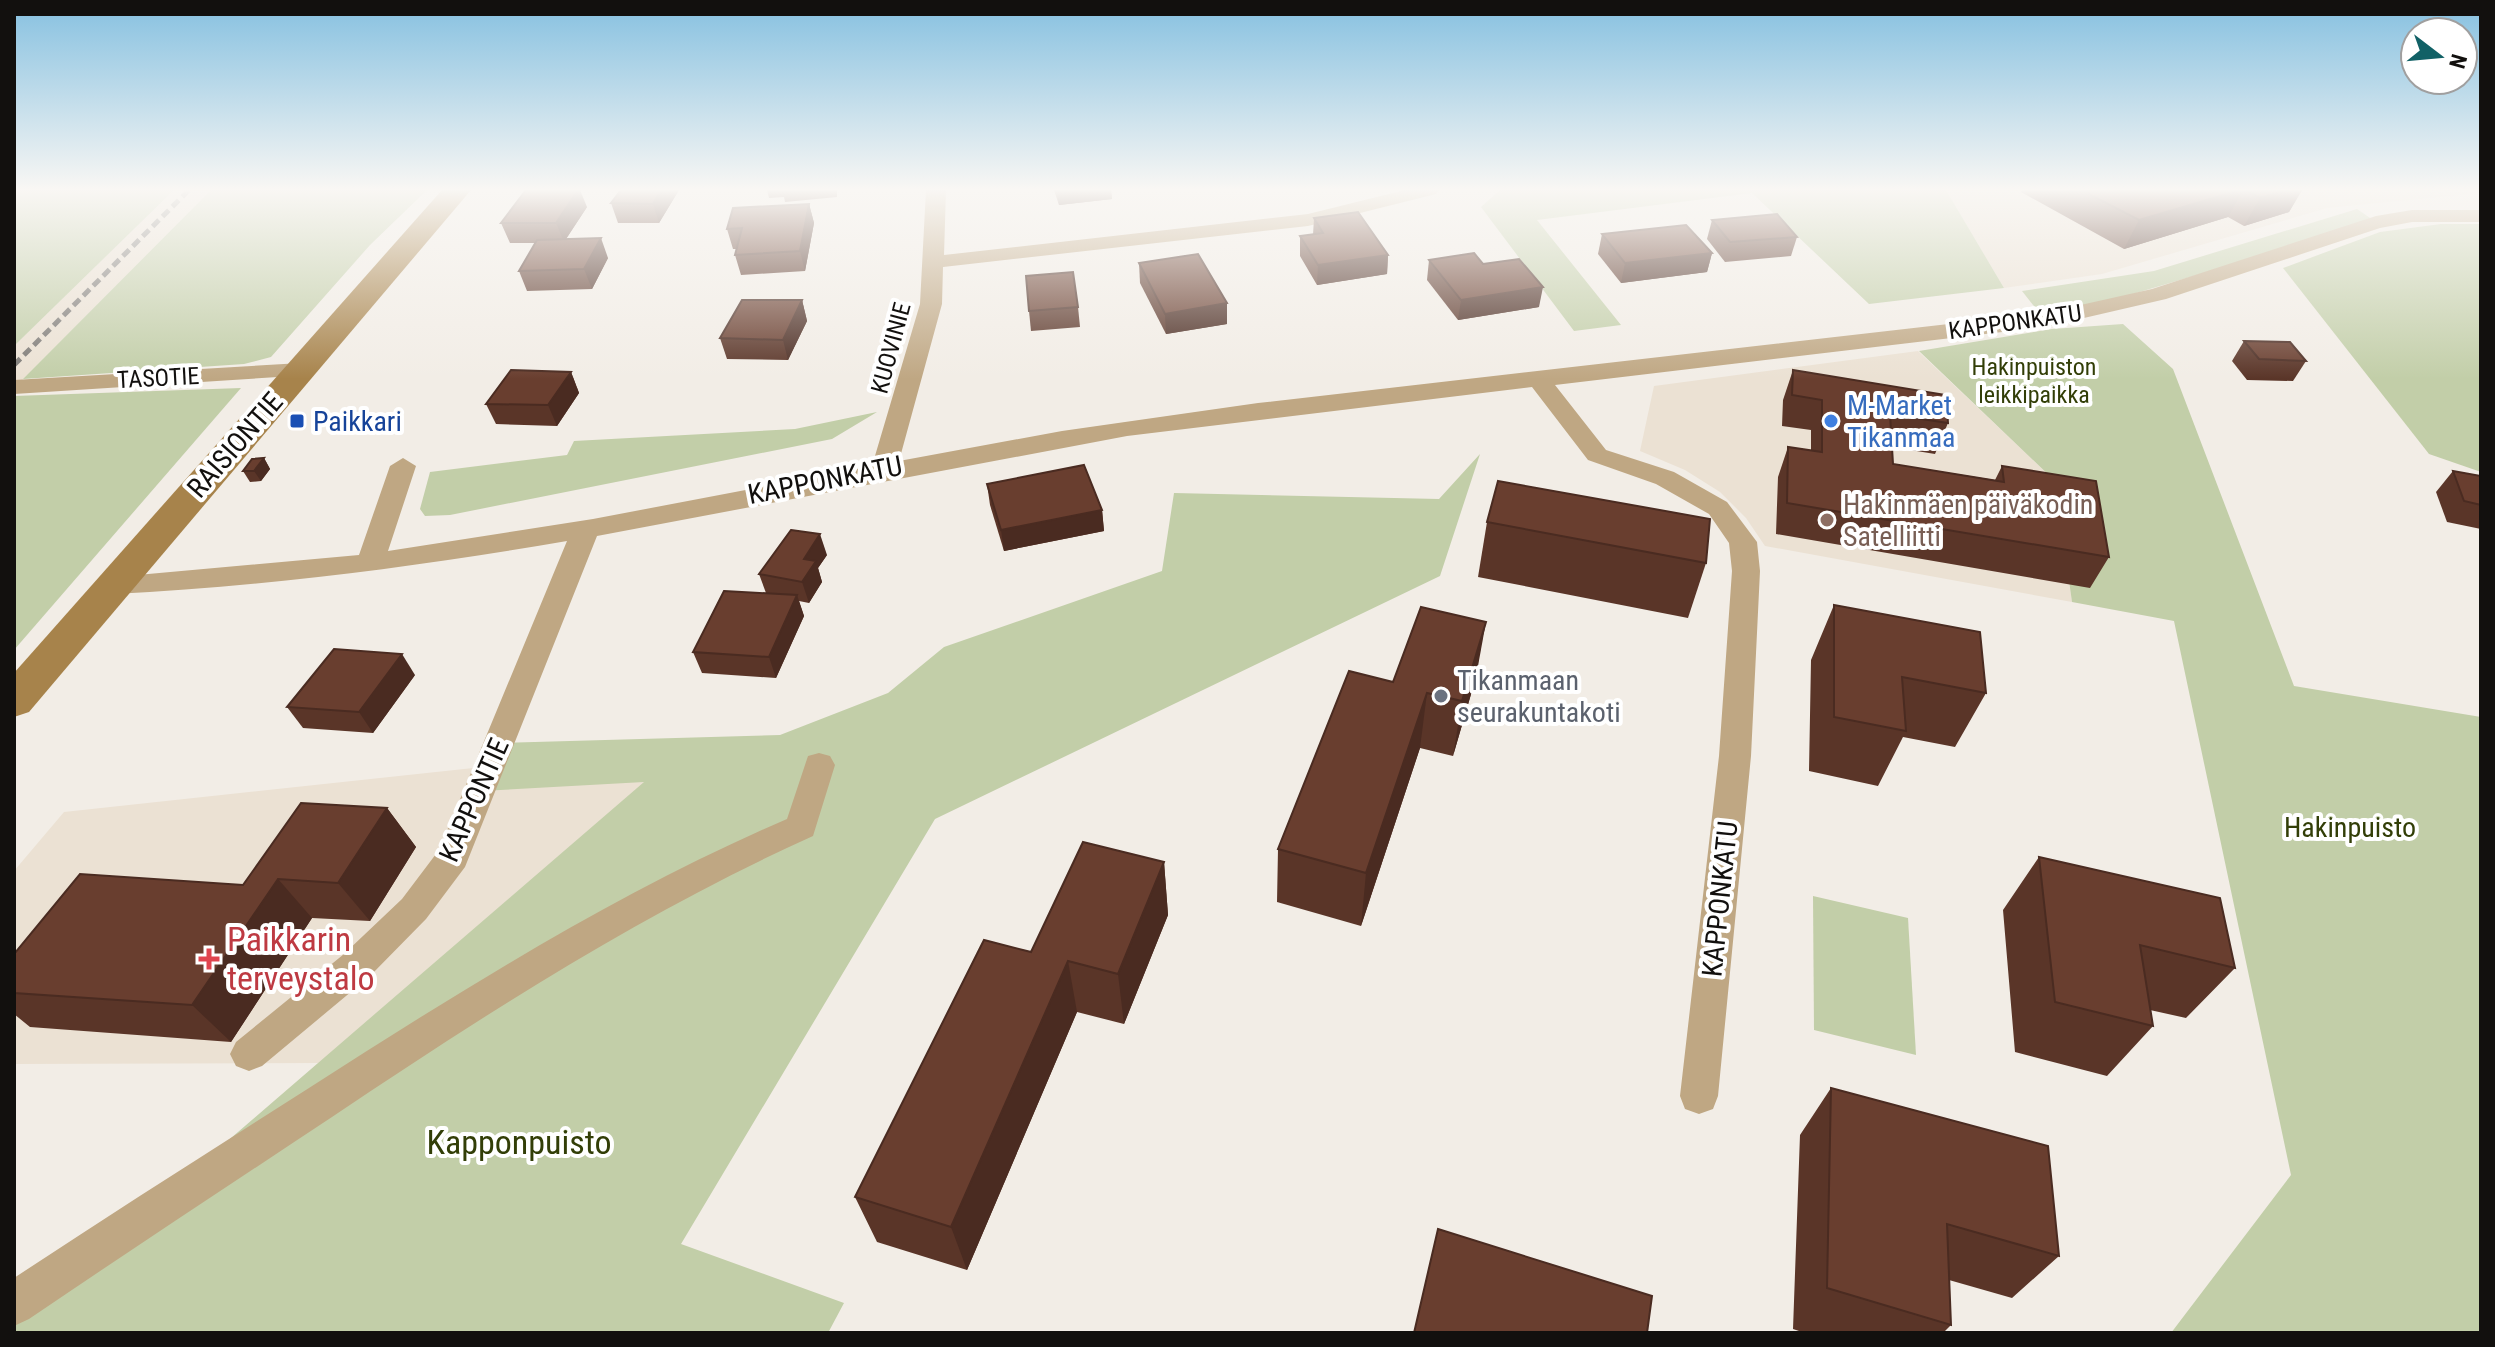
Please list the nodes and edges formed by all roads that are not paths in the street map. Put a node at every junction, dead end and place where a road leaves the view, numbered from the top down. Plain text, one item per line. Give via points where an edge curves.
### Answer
1 (403, 253) edge
2 (934, 253) edge
3 (1015, 253) edge
4 (2282, 253) edge
5 (934, 262) junction
6 (301, 370) junction
7 (1538, 379) junction
8 (14, 387) edge
9 (403, 466) dead end
10 (884, 469) junction
11 (587, 526) junction
12 (371, 562) junction
13 (114, 585) junction
14 (14, 701) edge
15 (819, 765) dead end
16 (249, 1054) dead end
17 (1699, 1096) dead end
18 (14, 1304) edge

1 - 6 main road, RAISIONTIE
2 - 5 street, KUOVINIE
3 - 5 street
4 - 7 street, KAPPONKATU via 2144,298 2045,320
5 - 10 street, KUOVINIE via 922,344
6 - 8 street, TASOTIE
6 - 13 main road, RAISIONTIE
7 - 10 street, KAPPONKATU via 1152,424
7 - 17 street, KAPPONKATU via 1597,455 1697,493 1718,508 1743,542 1746,571 1735,756
9 - 12 street
10 - 11 street, KAPPONKATU
11 - 12 street, KAPPONKATU
11 - 16 street, KAPPONTIE via 453,857 414,909 357,965
12 - 13 street, KAPPONKATU via 219,582
13 - 14 main road, RAISIONTIE
15 - 18 street via 801,827 730,856 466,1008

